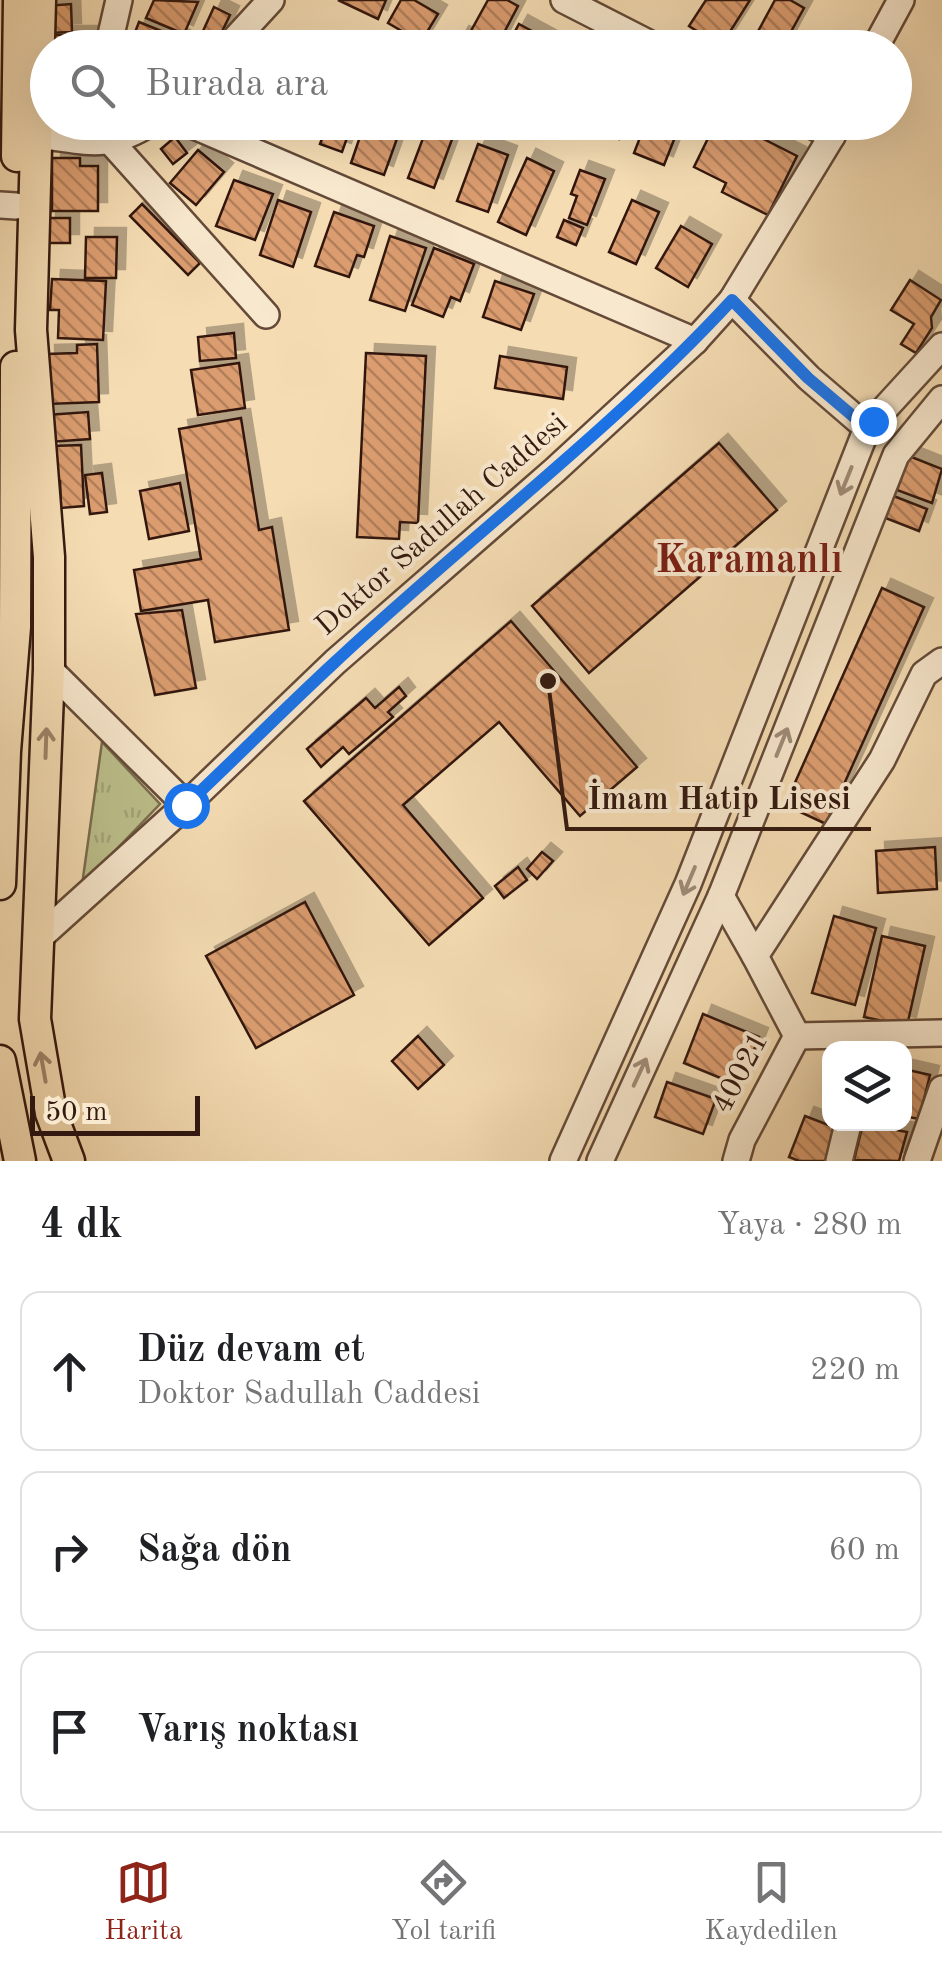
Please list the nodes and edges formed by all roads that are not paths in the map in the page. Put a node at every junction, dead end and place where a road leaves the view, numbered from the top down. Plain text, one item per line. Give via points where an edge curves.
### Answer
1 (19, 0) edge
2 (40, 0) edge
3 (119, 0) edge
4 (271, 0) edge
5 (564, 0) edge
6 (901, 0) edge
7 (40, 30) edge
8 (112, 30) edge
9 (244, 30) edge
10 (623, 30) edge
11 (885, 30) edge
12 (40, 140) edge
13 (106, 140) edge
14 (120, 140) edge
15 (227, 140) edge
16 (828, 140) edge
17 (111, 142) junction
18 (8, 205) edge
19 (732, 300) junction
20 (266, 314) dead end
21 (695, 340) junction
22 (942, 346) edge
23 (942, 400) edge
24 (867, 428) junction
25 (8, 550) edge
26 (8, 620) edge
27 (942, 661) edge
28 (48, 669) junction
29 (2, 737) edge
30 (186, 805) junction
31 (0, 884) edge
32 (721, 896) junction
33 (41, 936) junction
34 (755, 956) junction
35 (942, 1033) edge
36 (797, 1036) junction
37 (867, 1041) edge
38 (0, 1061) edge
39 (942, 1089) edge
40 (51, 1113) junction
41 (6, 1129) edge
42 (846, 1131) edge
43 (20, 1161) edge
44 (69, 1161) edge
45 (563, 1161) edge
46 (600, 1161) edge
47 (736, 1161) edge
48 (839, 1161) edge
49 (916, 1161) edge

1 - 18 main road
2 - 7 main road
3 - 8 street
4 - 9 street
5 - 10 street
6 - 11 street
12 - 28 main road via 32,330 49,557
13 - 17 street
14 - 17 street
15 - 21 street
16 - 19 street, Doktor Sadullah Caddesi
17 - 20 street
18 - 25 main road
19 - 21 street, Doktor Sadullah Caddesi
19 - 24 street
21 - 30 street, Doktor Sadullah Caddesi via 335,662
22 - 24 street
32 -> 23 street via 896,455
24 -> 45 street via 688,884
25 - 26 main road
26 - 28 main road
26 - 29 main road
27 - 34 street via 924,674 882,760
28 - 30 street
33 -> 28 main road
29 - 31 main road
30 - 33 street, Doktor Sadullah Caddesi
32 - 34 street, 40021
46 -> 32 street
40 -> 33 main road via 35,1020
34 - 36 street, 40021
35 - 37 street
36 - 37 street
36 - 47 street, 40021
38 - 41 main road
39 - 49 street
40 - 41 street
40 - 44 main road
41 - 43 main road
42 - 48 street

